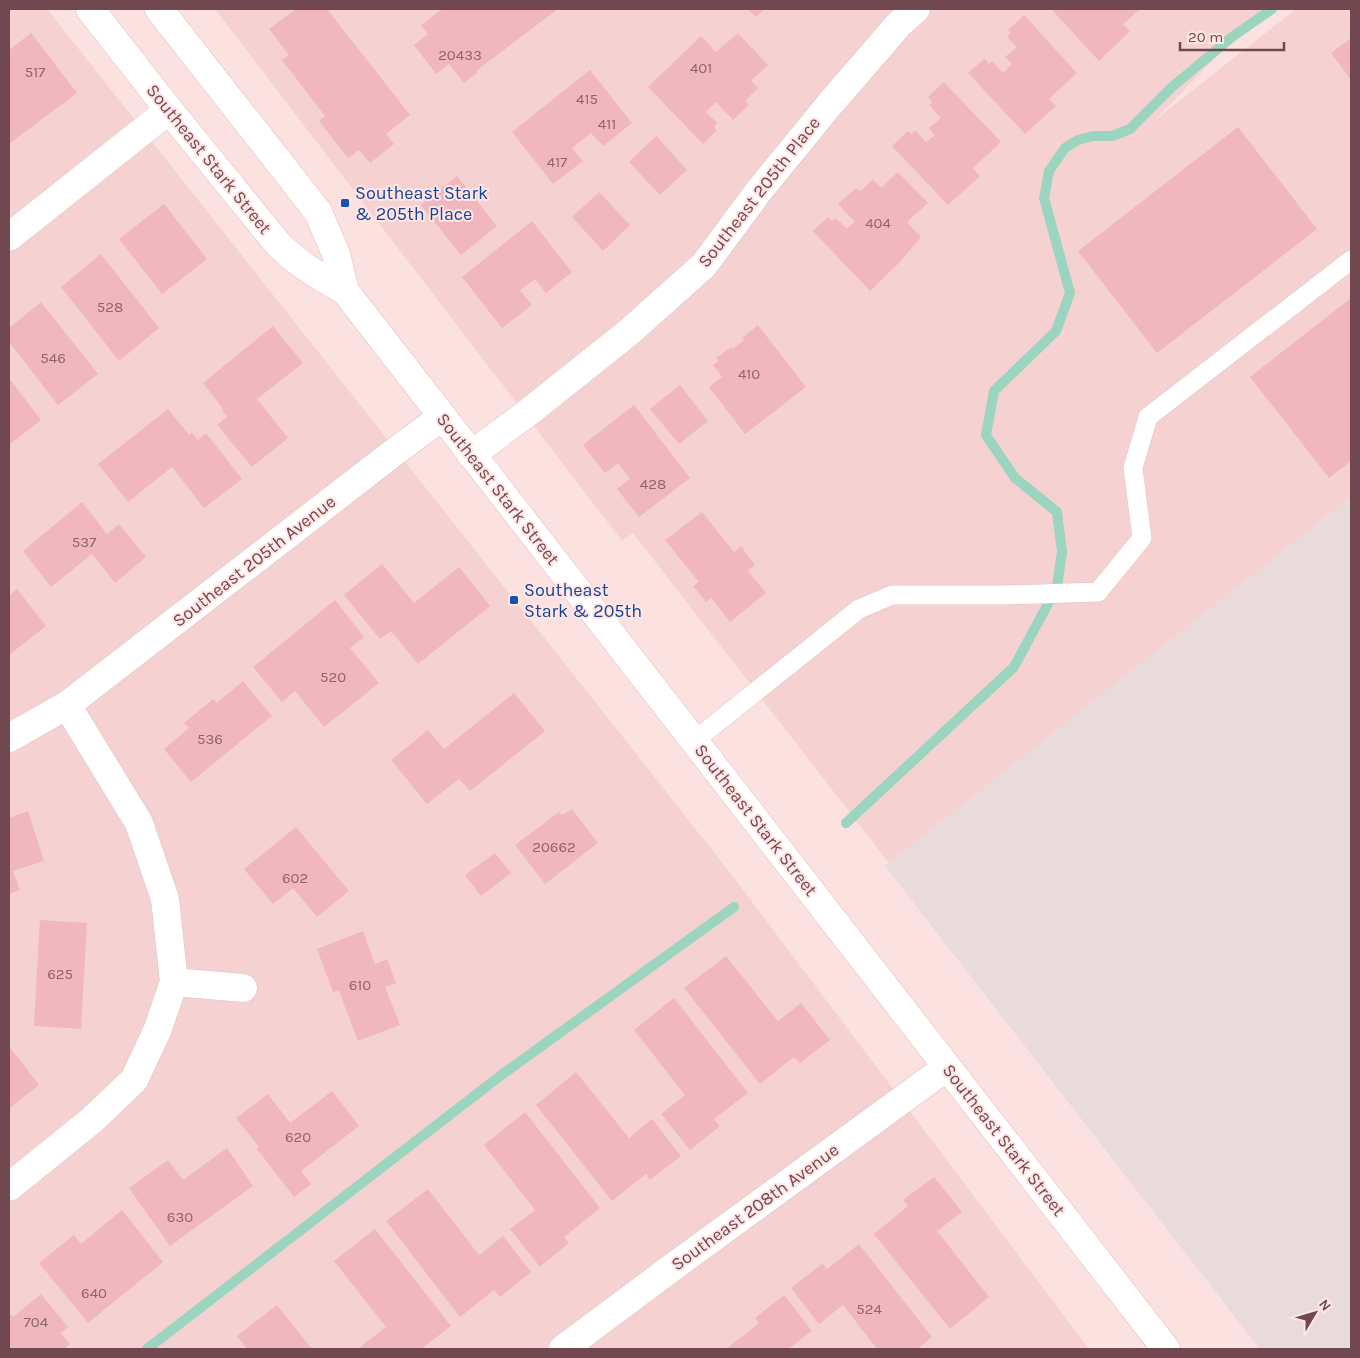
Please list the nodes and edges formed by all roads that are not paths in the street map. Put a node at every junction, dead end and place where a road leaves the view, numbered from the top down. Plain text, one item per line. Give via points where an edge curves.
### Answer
1 (90, 9) edge
2 (159, 9) edge
3 (916, 9) edge
4 (169, 110) junction
5 (9, 237) edge
6 (1351, 260) edge
7 (345, 291) junction
8 (442, 417) junction
9 (471, 455) junction
10 (67, 706) junction
11 (9, 738) edge
12 (694, 741) junction
13 (174, 982) junction
14 (243, 988) dead end
15 (947, 1067) junction
16 (9, 1187) edge
17 (563, 1349) edge
18 (1166, 1349) edge

1 - 4 street, Southeast Stark Street
2 - 7 street, Southeast Stark Street via 318,212 336,254
3 - 9 street, Southeast 205th Place via 828,105 704,265 614,344
4 - 5 street
4 - 7 street, Southeast Stark Street via 278,244 312,272
6 - 12 lane via 1148,417 1133,468 1142,538 1098,592 892,595 859,609
7 - 8 street, Southeast Stark Street
8 - 9 street, Southeast Stark Street
8 - 10 street, Southeast 205th Avenue
9 - 12 street, Southeast Stark Street
10 - 11 street, Southeast 205th Avenue
10 - 13 street via 139,823 165,899
12 - 15 street, Southeast Stark Street
13 - 14 street
13 - 16 street via 157,1032 134,1080 92,1120
15 - 17 street, Southeast 208th Avenue
15 - 18 street, Southeast Stark Street

